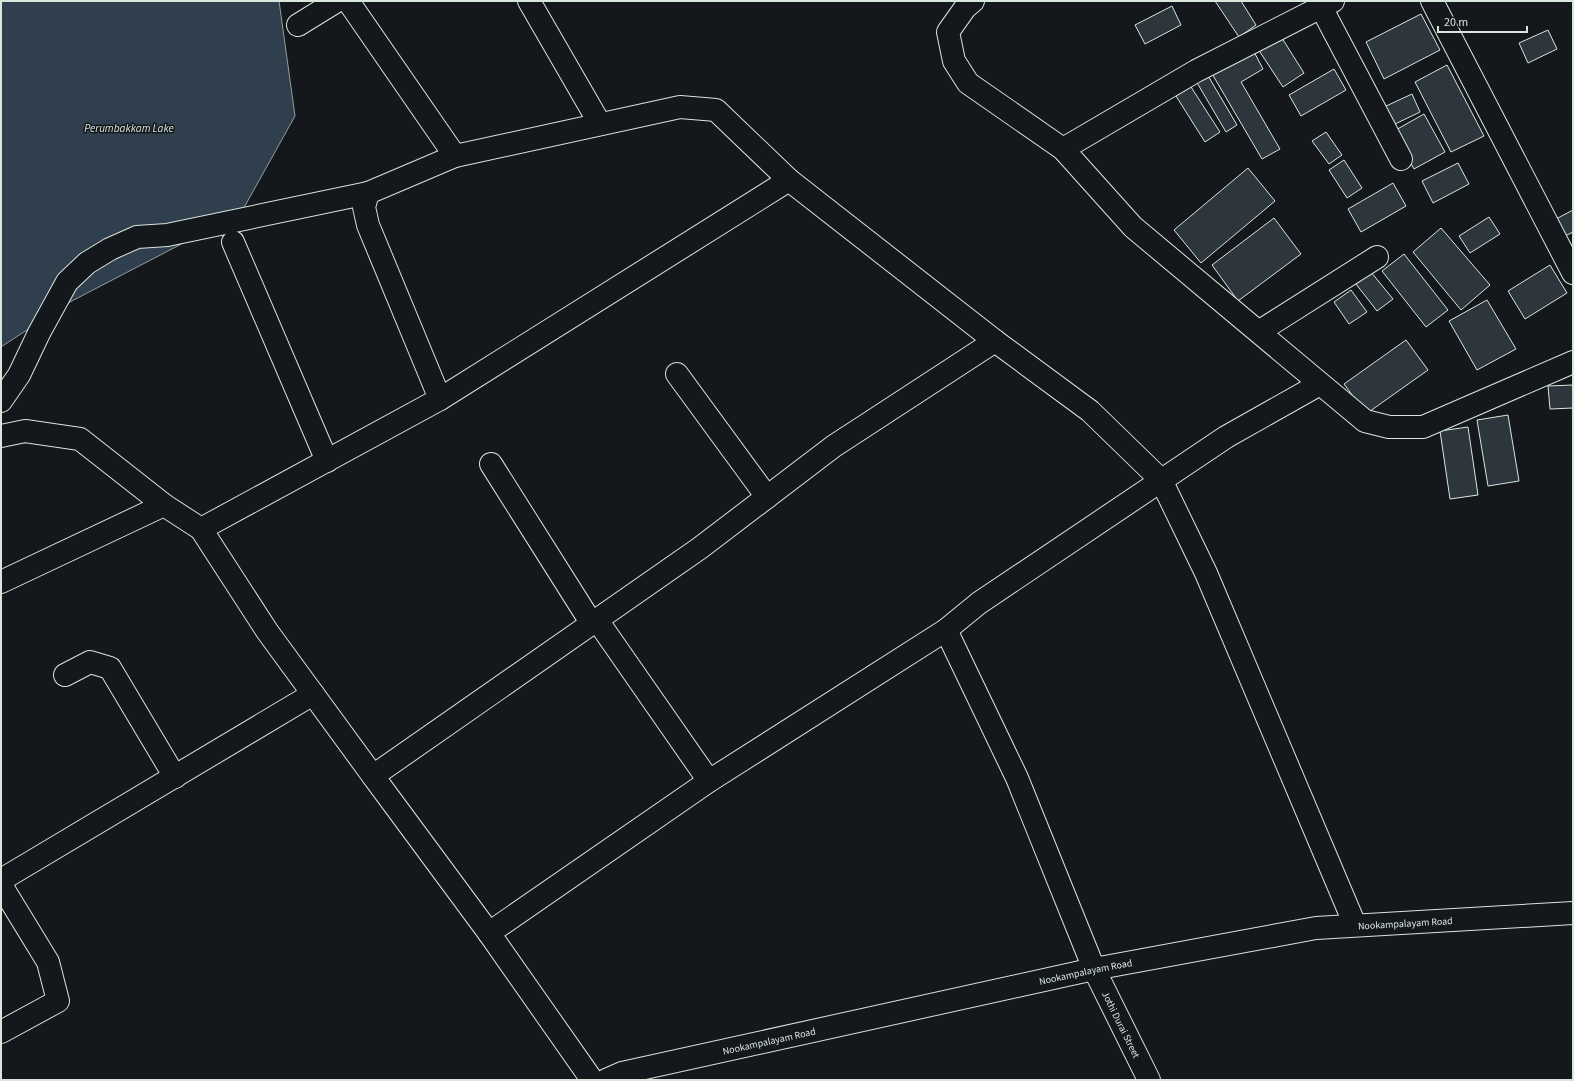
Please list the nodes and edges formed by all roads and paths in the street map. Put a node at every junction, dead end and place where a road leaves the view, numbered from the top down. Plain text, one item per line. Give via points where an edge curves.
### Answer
1 (337, 1) edge
2 (348, 1) edge
3 (529, 1) edge
4 (973, 1) edge
5 (1432, 1) edge
6 (1327, 4) edge
7 (298, 25) dead end
8 (600, 124) junction
9 (1063, 150) junction
10 (455, 156) junction
11 (1401, 158) dead end
12 (789, 180) junction
13 (368, 193) junction
14 (233, 242) dead end
15 (1377, 257) dead end
16 (1573, 273) edge
17 (1260, 332) junction
18 (994, 342) junction
19 (1573, 362) edge
20 (677, 374) dead end
21 (1320, 384) junction
22 (440, 399) junction
23 (1, 400) edge
24 (1, 436) edge
25 (327, 461) junction
26 (492, 464) dead end
27 (1161, 480) junction
28 (767, 497) junction
29 (164, 505) junction
30 (201, 529) junction
31 (1, 582) edge
32 (595, 622) junction
33 (946, 630) junction
34 (65, 676) dead end
35 (313, 694) junction
36 (373, 776) junction
37 (175, 777) junction
38 (710, 781) junction
39 (1, 880) edge
40 (1, 885) edge
41 (1573, 913) edge
42 (1355, 926) junction
43 (489, 933) junction
44 (1094, 968) junction
45 (1, 1032) edge
46 (592, 1080) edge
47 (606, 1080) edge
48 (1149, 1080) edge

1 - 7 street
2 - 10 street
3 - 8 street
4 - 9 street via 948,32 954,60 968,82
5 - 16 street
6 - 9 street via 1196,71
6 - 11 street
8 - 10 street
8 - 12 street via 680,107 716,110
9 - 17 street via 1133,227
10 - 13 street
12 - 18 street
12 - 22 street
13 - 22 street via 364,207 368,225
13 - 23 street via 167,235 137,237 110,249 87,263 67,282 19,375
14 - 25 street
15 - 17 street
17 - 21 street
18 - 27 street via 1090,411
18 - 28 street via 834,446
19 - 21 street via 1423,427 1389,427 1365,421
20 - 28 street
21 - 27 street via 1226,437
22 - 25 street
24 - 29 street via 25,431 80,439
25 - 30 street
26 - 32 street
27 - 33 street via 979,603
27 - 42 street via 1206,573
28 - 32 street
29 - 30 street
29 - 31 street
30 - 35 street via 267,631
32 - 36 street
32 - 38 street
33 - 38 street
33 - 44 street, Jothi Durai Street via 1017,778
34 - 37 street via 90,662 110,668
35 - 36 street
35 - 37 street
36 - 43 street
37 - 39 street
38 - 43 street
40 - 45 street via 48,962 58,1001
41 - 42 street, Nookampalayam Road
42 - 44 street, Nookampalayam Road via 1316,928
43 - 46 street
44 - 47 street, Nookampalayam Road via 622,1073
44 - 48 street, Jothi Durai Street

